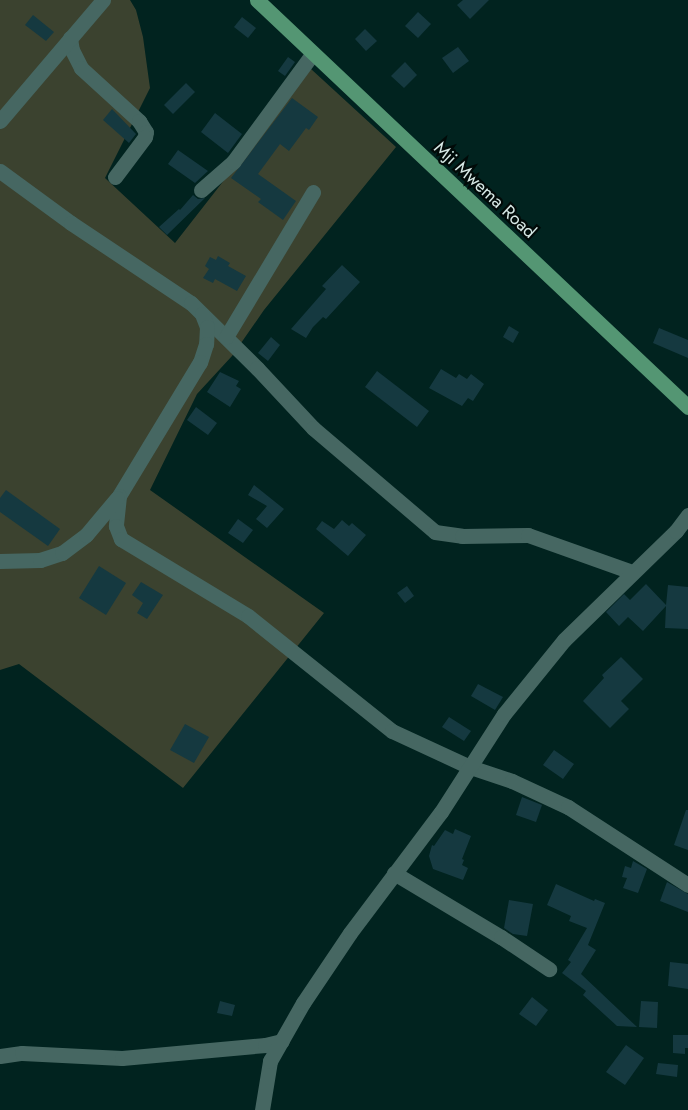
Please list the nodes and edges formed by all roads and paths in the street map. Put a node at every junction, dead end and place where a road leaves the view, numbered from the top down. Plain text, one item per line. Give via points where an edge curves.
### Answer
1 (104, 0) edge
2 (256, 0) edge
3 (70, 38) junction
4 (313, 53) junction
5 (0, 120) edge
6 (0, 171) edge
7 (115, 177) dead end
8 (201, 190) dead end
9 (312, 192) dead end
10 (202, 314) junction
11 (226, 337) junction
12 (688, 407) edge
13 (119, 496) junction
14 (688, 516) edge
15 (0, 561) edge
16 (632, 572) junction
17 (470, 767) junction
18 (394, 874) junction
19 (688, 885) edge
20 (549, 969) dead end
21 (282, 1041) junction
22 (0, 1056) edge
23 (262, 1110) edge

1 - 3 street
2 - 4 main road, Mji Mwema Road
3 - 5 street
3 - 7 street via 81,68 139,121 146,132
4 - 8 street via 233,162
4 - 12 main road, Mji Mwema Road
6 - 10 street via 191,303
9 - 11 street
10 - 11 street
10 - 13 street via 206,344 200,362
11 - 16 street via 314,428 435,532 462,536 528,535
13 - 15 street via 86,536 62,553 40,560
13 - 17 street via 116,521 121,539 248,616 392,731
14 - 16 street via 676,532
16 - 17 street via 564,640 504,714
17 - 18 street
17 - 19 street via 512,781 568,807
18 - 20 street
18 - 21 street via 322,974
21 - 22 street via 122,1058 22,1053
21 - 23 street via 270,1061

